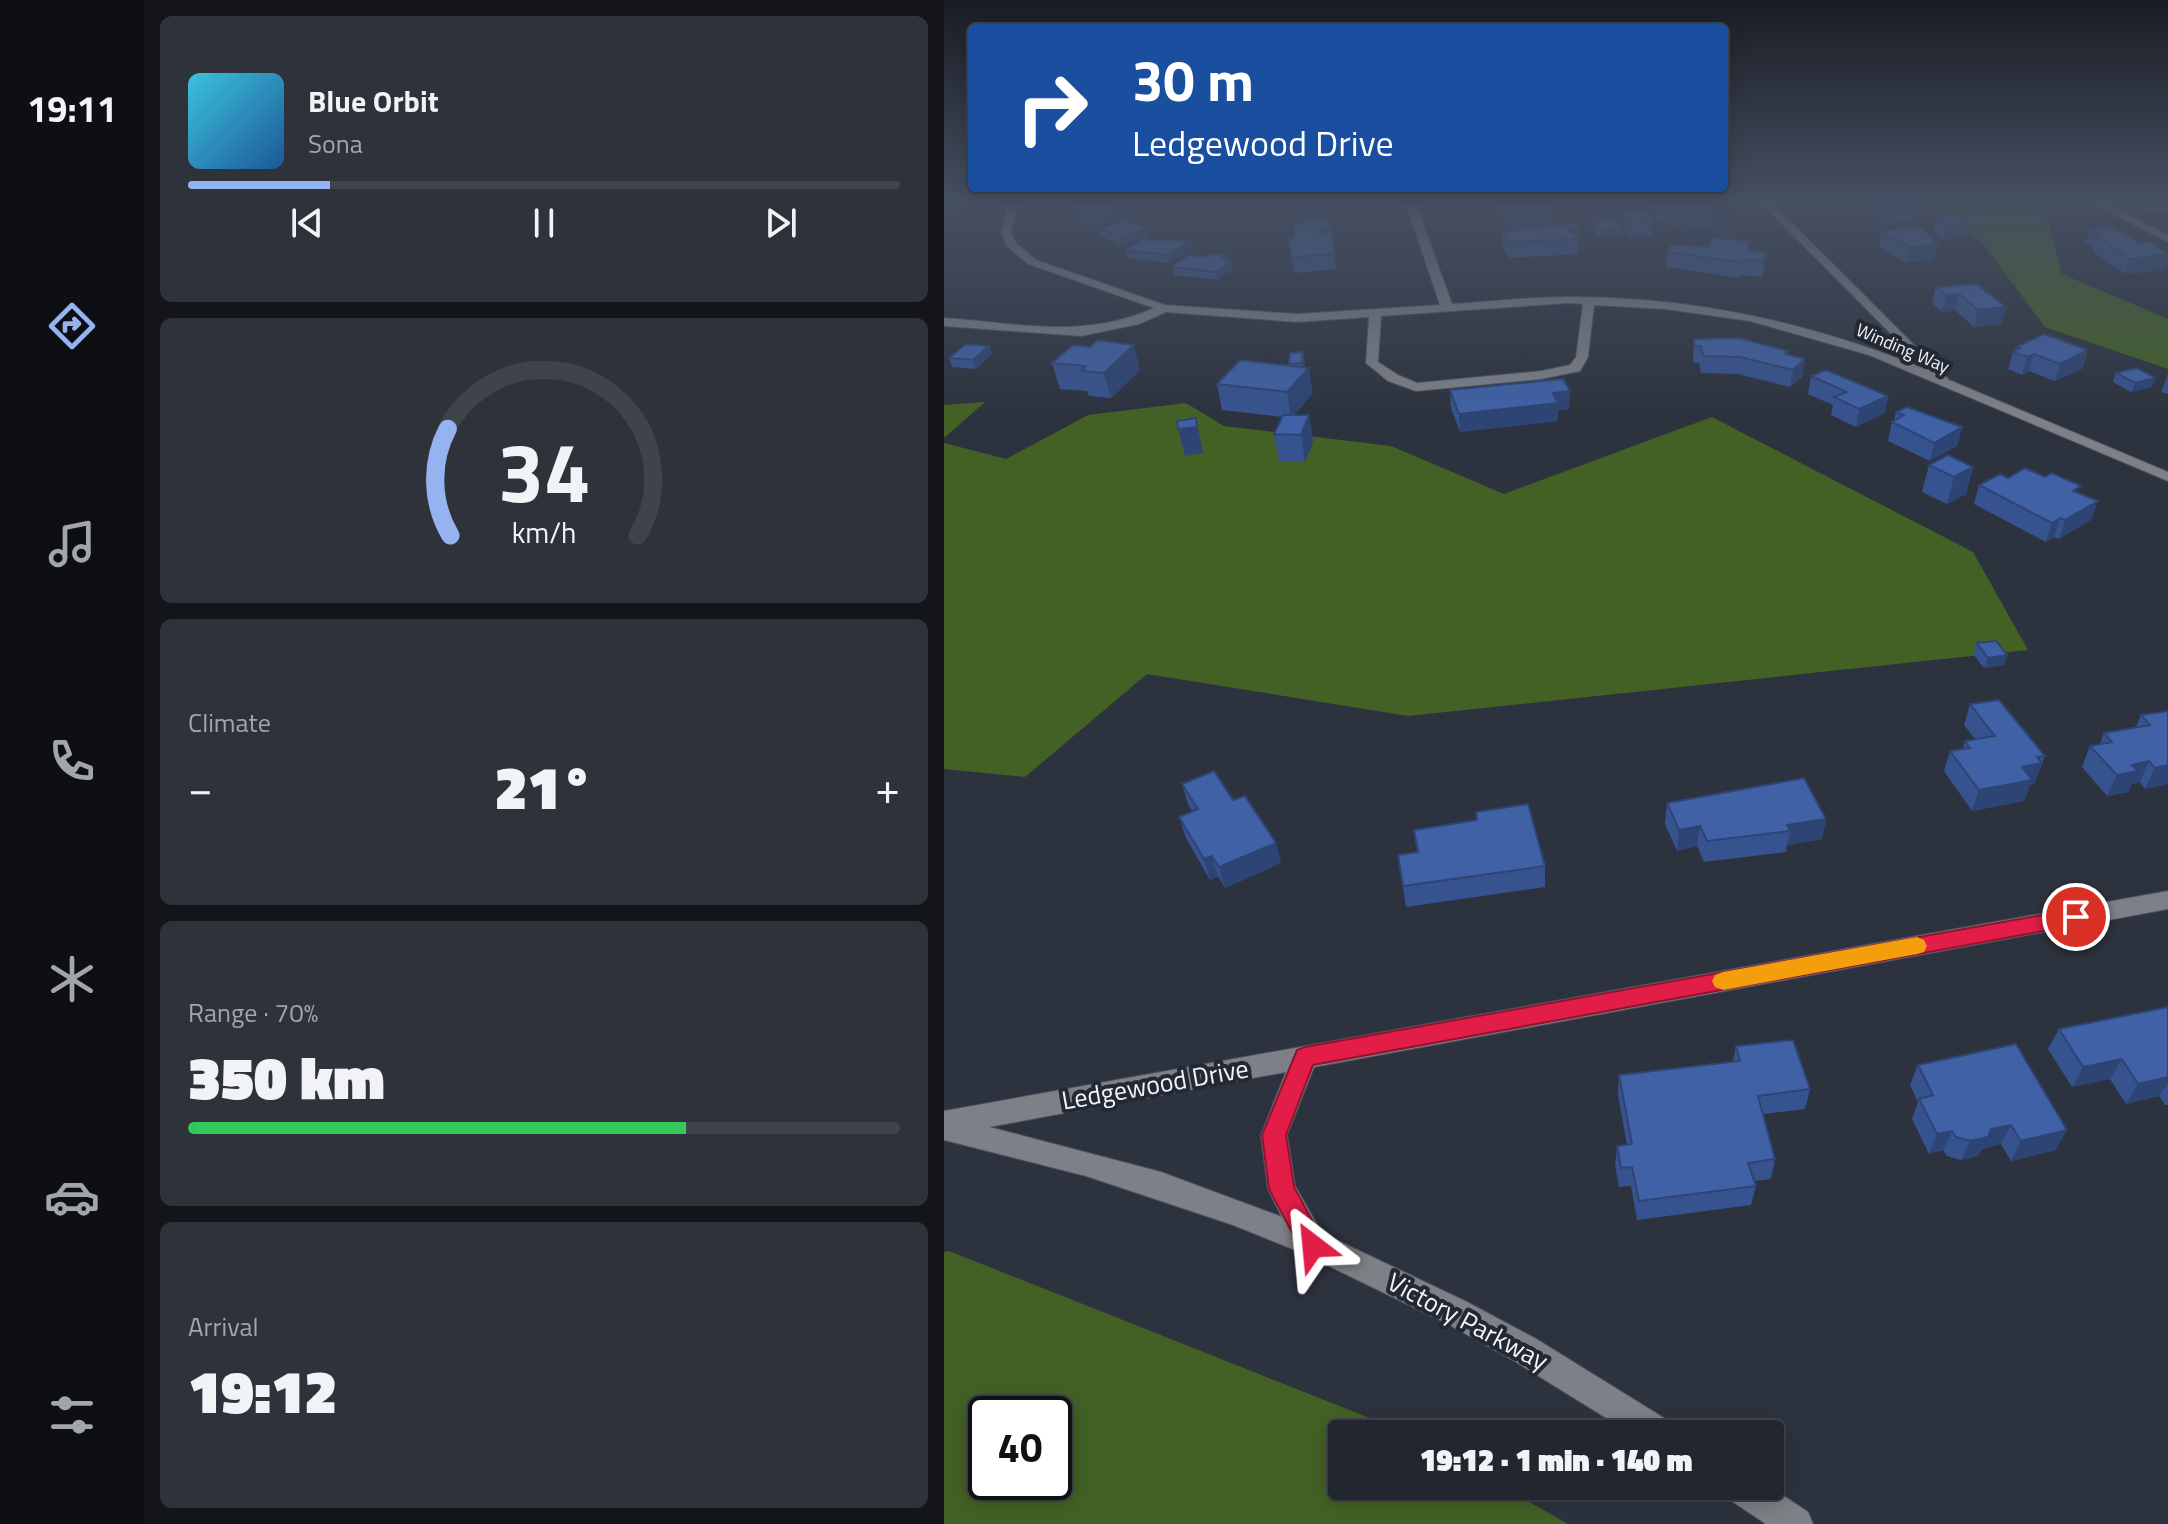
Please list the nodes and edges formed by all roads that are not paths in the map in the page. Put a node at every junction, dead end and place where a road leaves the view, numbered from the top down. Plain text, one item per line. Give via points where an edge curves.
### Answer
1 (1054, 272) edge
2 (1435, 272) edge
3 (1837, 272) edge
4 (1589, 300) junction
5 (1446, 305) junction
6 (1164, 308) junction
7 (1375, 313) junction
8 (944, 322) edge
9 (1948, 386) junction
10 (2168, 477) edge
11 (2168, 900) edge
12 (1305, 1057) junction
13 (944, 1125) edge
14 (1313, 1246) junction
15 (1640, 1420) edge
16 (1760, 1500) edge
17 (1796, 1524) edge

1 - 6 street
2 - 5 street
3 - 9 street
4 - 5 street, Winding Way
4 - 7 street via 1582,357 1575,368 1416,387 1372,363
4 - 9 street, Winding Way via 1708,310 1792,327 1873,352
5 - 7 street, Winding Way
6 - 7 street, Winding Way via 1297,318
6 - 8 street, Winding Way via 1085,334
9 - 10 street, Winding Way
11 - 12 street, Ledgewood Drive
12 - 13 street, Ledgewood Drive
12 - 14 street via 1274,1135 1282,1189
13 - 14 street, Victory Parkway via 1088,1163 1247,1217
14 - 15 street, Victory Parkway via 1437,1303 1585,1383
16 - 17 street

